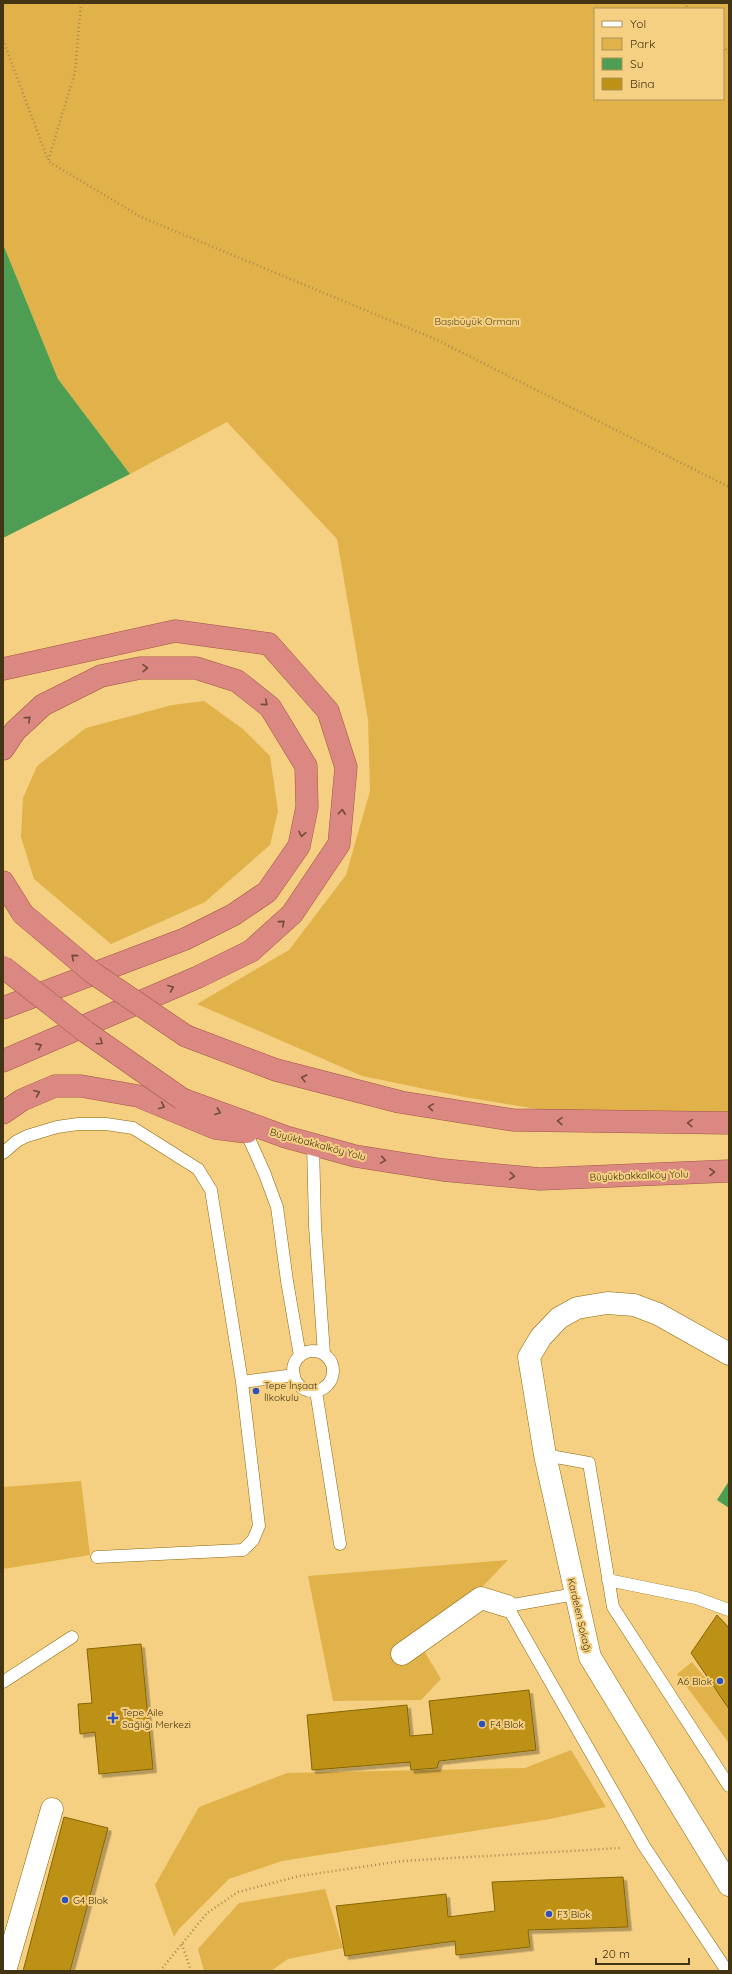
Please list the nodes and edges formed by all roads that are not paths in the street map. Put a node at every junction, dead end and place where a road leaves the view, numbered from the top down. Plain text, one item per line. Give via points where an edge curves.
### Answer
1 (3, 668) edge
2 (3, 748) edge
3 (3, 882) edge
4 (3, 898) edge
5 (23, 914) junction
6 (3, 967) edge
7 (3, 1008) edge
8 (3, 1061) edge
9 (3, 1113) edge
10 (729, 1123) edge
11 (246, 1132) junction
12 (286, 1137) junction
13 (313, 1144) junction
14 (3, 1153) edge
15 (729, 1171) edge
16 (324, 1354) junction
17 (729, 1354) edge
18 (300, 1356) junction
19 (294, 1374) junction
20 (242, 1382) junction
21 (316, 1391) junction
22 (545, 1455) junction
23 (340, 1544) dead end
24 (97, 1557) dead end
25 (608, 1580) junction
26 (575, 1594) junction
27 (507, 1606) junction
28 (729, 1610) edge
29 (72, 1637) dead end
30 (402, 1654) dead end
31 (3, 1682) edge
32 (729, 1786) edge
33 (52, 1809) dead end
34 (729, 1885) edge
35 (5, 1971) edge
36 (727, 1971) edge

8 -> 1 highway via 198,977 251,951 292,914 339,844 346,767 328,711 268,644 175,631
2 -> 7 highway via 15,731 43,706 101,676 140,668 196,668 237,681 270,707 306,766 307,807 299,846 267,892 233,915 185,939
3 - 5 highway
4 - 5 highway
10 -> 5 highway, bridge via 513,1120 400,1102 276,1070 186,1036 93,973
6 -> 12 highway, Büyükbakkalköy Yolu, bridge via 86,1032 182,1099
9 -> 11 highway via 22,1100 56,1086 81,1086 138,1096 215,1128
11 - 12 highway
11 - 18 lane via 277,1207
12 - 13 highway, Büyükbakkalköy Yolu
13 -> 15 highway, Büyükbakkalköy Yolu via 355,1156 443,1170 540,1179
13 - 16 lane via 315,1226
14 - 20 lane via 17,1141 37,1133 78,1124 106,1124 133,1128 198,1169 211,1190
16 - 18 lane via 309,1352
16 - 21 lane via 333,1367 333,1375 324,1388
17 - 22 street, Kardelen Sokağı via 658,1314 634,1305 607,1303 577,1308 559,1318 540,1337 529,1357
18 - 19 lane via 294,1364
19 - 20 lane
19 - 21 lane via 297,1384 306,1390
20 - 24 lane via 259,1526 253,1540 243,1550
21 - 23 lane
22 - 25 lane via 588,1463
22 - 26 street, Kardelen Sokağı
25 - 28 lane via 696,1598
25 - 32 lane via 613,1607
26 - 27 lane
26 - 34 street, Kardelen Sokağı via 590,1657
27 - 30 street via 481,1598
27 - 36 lane via 644,1846
29 - 31 lane
33 - 35 street

